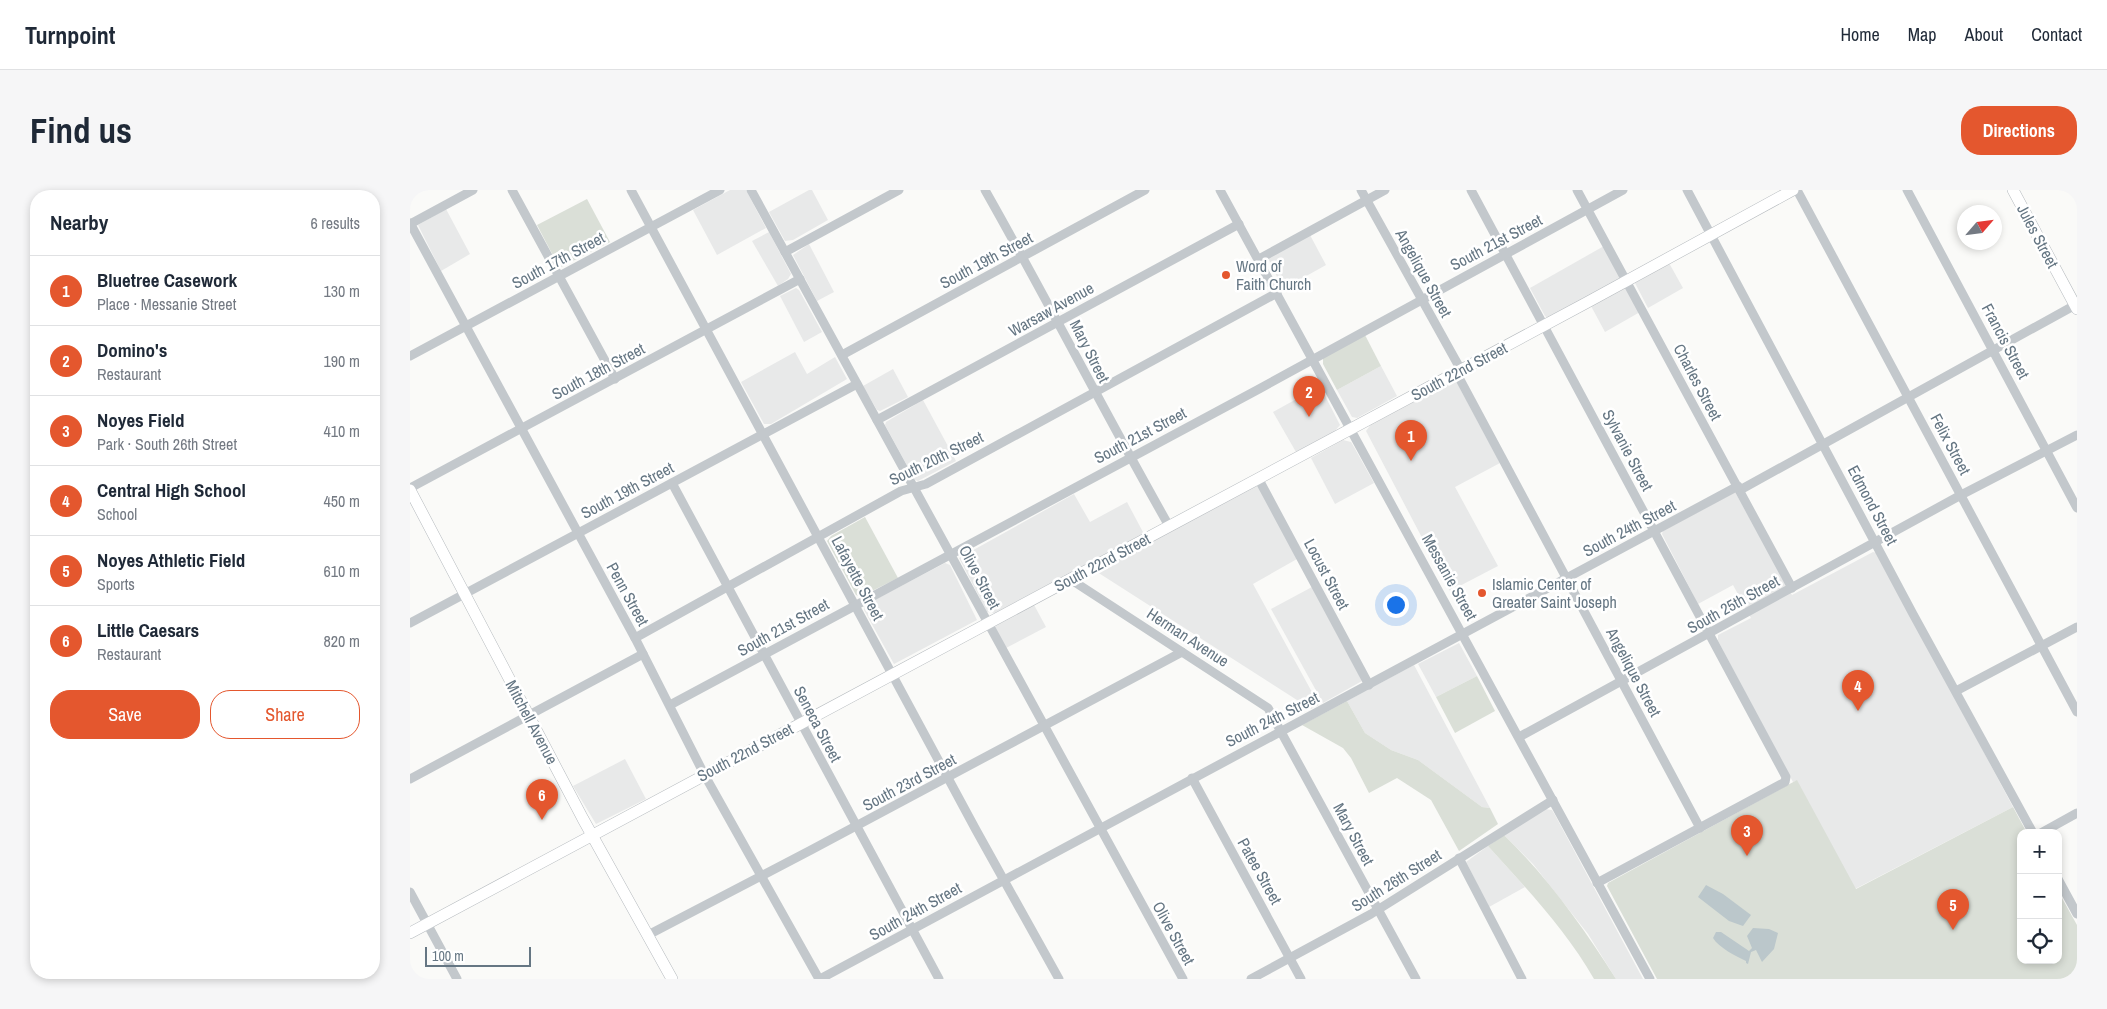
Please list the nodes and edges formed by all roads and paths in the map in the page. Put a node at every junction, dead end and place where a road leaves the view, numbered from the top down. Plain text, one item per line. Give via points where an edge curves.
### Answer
1 (473, 190) edge
2 (512, 190) edge
3 (631, 190) edge
4 (720, 190) edge
5 (751, 190) edge
6 (899, 190) edge
7 (985, 190) edge
8 (1145, 190) edge
9 (1220, 190) edge
10 (1361, 190) edge
11 (1385, 190) edge
12 (1470, 190) edge
13 (1577, 190) edge
14 (1623, 190) edge
15 (1687, 190) edge
16 (1795, 190) edge
17 (1907, 190) edge
18 (2013, 190) edge
19 (1366, 200) junction
20 (1588, 210) junction
21 (410, 224) edge
22 (1239, 224) junction
23 (651, 226) junction
24 (1711, 235) junction
25 (785, 252) junction
26 (1505, 254) junction
27 (1023, 257) junction
28 (1259, 259) junction
29 (558, 277) junction
30 (800, 279) junction
31 (1627, 281) junction
32 (1277, 293) junction
33 (1422, 299) junction
34 (2076, 306) edge
35 (1059, 322) junction
36 (1544, 325) junction
37 (466, 326) junction
38 (707, 330) junction
39 (1992, 349) junction
40 (842, 355) junction
41 (410, 356) edge
42 (1314, 359) junction
43 (1459, 371) junction
44 (615, 379) junction
45 (857, 384) junction
46 (1095, 393) junction
47 (1908, 395) junction
48 (877, 420) junction
49 (1352, 428) junction
50 (522, 430) junction
51 (764, 433) junction
52 (2077, 435) edge
53 (1823, 443) junction
54 (2047, 450) junction
55 (1130, 457) junction
56 (1258, 478) junction
57 (672, 483) junction
58 (914, 486) junction
59 (1739, 488) junction
60 (410, 489) edge
61 (1961, 495) junction
62 (2077, 508) edge
63 (1169, 526) junction
64 (1654, 532) junction
65 (578, 534) junction
66 (819, 537) junction
67 (1875, 542) junction
68 (951, 554) junction
69 (1566, 578) junction
70 (1070, 579) junction
71 (728, 587) junction
72 (1792, 588) junction
73 (464, 594) junction
74 (856, 604) junction
75 (410, 623) edge
76 (987, 623) junction
77 (2077, 627) edge
78 (1464, 634) junction
79 (1710, 634) junction
80 (635, 638) junction
81 (2041, 646) junction
82 (1182, 652) junction
83 (643, 654) junction
84 (764, 656) junction
85 (893, 673) junction
86 (1622, 682) junction
87 (1369, 685) junction
88 (1956, 692) junction
89 (670, 705) junction
90 (2077, 712) edge
91 (529, 716) junction
92 (800, 722) junction
93 (1044, 727) junction
94 (1282, 730) junction
95 (1519, 737) junction
96 (704, 774) junction
97 (949, 777) junction
98 (1192, 778) junction
99 (410, 779) edge
100 (1553, 800) junction
101 (2077, 813) edge
102 (856, 827) junction
103 (1100, 828) junction
104 (1700, 828) junction
105 (2031, 829) edge
106 (2048, 829) edge
107 (592, 835) junction
108 (1459, 858) junction
109 (760, 876) junction
110 (1004, 880) junction
111 (1598, 883) junction
112 (2062, 886) edge
113 (410, 892) edge
114 (1378, 909) junction
115 (2077, 914) edge
116 (427, 924) junction
117 (912, 929) junction
118 (410, 932) edge
119 (648, 934) junction
120 (1290, 958) junction
121 (457, 979) edge
122 (672, 979) edge
123 (819, 979) edge
124 (939, 979) edge
125 (1060, 979) edge
126 (1183, 979) edge
127 (1251, 979) edge
128 (1301, 979) edge
129 (1416, 979) edge
130 (1522, 979) edge
131 (1650, 979) edge

1 - 21 street
2 - 29 street
3 - 23 street, Lafayette Street
4 - 23 street, South 17th Street
5 - 25 street, Olive Street
6 - 25 street
7 - 27 street, Mary Street
8 - 27 street, South 19th Street
9 - 22 street, Messanie Street
10 - 19 street, Angelique Street
11 - 19 street
12 - 26 street, Sylvanie Street
13 - 20 street, Charles Street
14 - 20 street, South 21st Street
15 - 24 street, Edmond Street
16 - 24 main road, South 22nd Street
16 - 47 street, Felix Street
17 - 39 street, Francis Street
18 - 34 main road, Jules Street
19 - 28 street
19 - 33 street, Angelique Street
20 - 26 street, South 21st Street
20 - 31 street, Charles Street
21 - 37 street, Penn Street
22 - 28 street, Messanie Street
22 - 35 street, Warsaw Avenue
23 - 29 street, South 17th Street
23 - 38 street, Lafayette Street
24 - 31 main road, South 22nd Street
24 - 53 street, Edmond Street
25 - 30 street, Olive Street
26 - 33 street, South 21st Street
26 - 36 street, Sylvanie Street
27 - 35 street, Mary Street
27 - 40 street, South 19th Street
28 - 32 street, Messanie Street
29 - 37 street, South 17th Street
29 - 44 street
30 - 38 street, South 18th Street
30 - 40 street, Olive Street
31 - 36 main road, South 22nd Street
31 - 59 street, Charles Street
32 - 42 street, Messanie Street
32 - 46 street, South 20th Street
33 - 42 street, South 21st Street
33 - 43 street, Angelique Street
34 - 39 street, South 24th Street
35 - 46 street, Mary Street
35 - 48 street, Warsaw Avenue
36 - 43 main road, South 22nd Street
36 - 64 street, Sylvanie Street
37 - 41 street, South 17th Street
37 - 50 street, Penn Street
38 - 44 street, South 18th Street
38 - 51 street, Lafayette Street
39 - 47 street, South 24th Street
39 - 54 street, Francis Street
40 - 45 street, Olive Street
42 - 49 street, Messanie Street
42 - 55 street, South 21st Street
43 - 49 main road, South 22nd Street
43 - 69 street, Angelique Street
44 - 50 street, South 18th Street
45 - 48 street, Olive Street
45 - 51 street, South 19th Street
46 - 55 street, Mary Street
46 - 58 street, South 20th Street via 926,484
47 - 53 street, South 24th Street
47 - 61 street, Felix Street
48 - 58 street, Olive Street
49 - 56 main road, South 22nd Street
49 - 78 street, Messanie Street
50 - 60 street, South 18th Street
50 - 65 street, Penn Street
51 - 57 street, South 19th Street
51 - 66 street, Lafayette Street
52 - 54 street, South 25th Street
53 - 59 street, South 24th Street
53 - 67 street, Edmond Street
54 - 61 street, South 25th Street
54 - 62 street, Francis Street
55 - 63 street, Mary Street
55 - 68 street, South 21st Street
56 - 63 main road, South 22nd Street
56 - 87 street, Locust Street
57 - 65 street, South 19th Street
57 - 71 street, Seneca Street
58 - 66 street, South 20th Street
58 - 68 street, Olive Street
59 - 64 street, South 24th Street
59 - 72 street, Charles Street
60 - 73 main road, Mitchell Avenue
61 - 67 street, South 25th Street
61 - 81 street, Felix Street
63 - 70 main road, South 22nd Street
64 - 69 street, South 24th Street
64 - 79 street, Sylvanie Street
65 - 73 street, South 19th Street
65 - 80 street, Penn Street
66 - 71 street, South 20th Street
66 - 74 street, Lafayette Street
67 - 72 street, South 25th Street
67 - 88 street, Edmond Street
68 - 74 street, South 21st Street
68 - 76 street, Olive Street
69 - 78 street, South 24th Street
69 - 86 street, Angelique Street
70 - 76 main road, South 22nd Street
70 - 82 street, Herman Avenue
71 - 80 street, South 20th Street
71 - 84 street, Seneca Street
72 - 79 street, South 25th Street
73 - 75 street, South 19th Street
73 - 91 main road, Mitchell Avenue
74 - 84 street, South 21st Street
74 - 85 street, Lafayette Street
76 - 85 main road, South 22nd Street
76 - 93 street, Olive Street
77 - 81 street
78 - 87 street, South 24th Street
78 - 95 street, Messanie Street
79 - 86 street, South 25th Street
79 - 104 street, Sylvanie Street via 1786,778 1785,782
80 - 83 street, Penn Street
81 - 88 street
81 - 90 street, Felix Street
82 - 93 street, South 23rd Street
82 - 94 street, Herman Avenue via 1263,704
83 - 89 street, Penn Street
83 - 91 street
84 - 89 street, South 21st Street
84 - 92 street, Seneca Street
85 - 92 main road, South 22nd Street
85 - 97 street, Lafayette Street
86 - 95 street, South 25th Street
86 - 104 street, Angelique Street
87 - 94 street, South 24th Street
88 - 105 street, Edmond Street
89 - 96 street, Penn Street
91 - 99 street
91 - 107 main road, Mitchell Avenue
92 - 96 main road, South 22nd Street
92 - 102 street, Seneca Street
93 - 97 street, South 23rd Street
93 - 103 street, Olive Street
94 - 98 street, South 24th Street
94 - 114 street, Mary Street
95 - 100 street, Messanie Street
96 - 107 main road, South 22nd Street
96 - 109 street, Penn Street
97 - 102 street, South 23rd Street
97 - 110 street, Lafayette Street
98 - 103 street, South 24th Street
98 - 120 street, Patee Street
100 - 108 street, South 26th Street
100 - 111 street, Messanie Street
101 - 106 street
102 - 109 street, South 23rd Street
102 - 117 street, Seneca Street
103 - 110 street, South 24th Street
103 - 126 street, Olive Street
104 - 111 street
107 - 116 main road, South 22nd Street
107 - 119 main road, Mitchell Avenue
108 - 114 street, South 26th Street
108 - 130 street
109 - 119 street, South 23rd Street
109 - 123 street, Penn Street
110 - 117 street, South 24th Street
110 - 125 street, Lafayette Street
111 - 131 street, Messanie Street
112 - 115 street
113 - 116 street
114 - 120 street, South 26th Street
114 - 129 street, Mary Street
116 - 118 main road, South 22nd Street
116 - 121 street
117 - 123 street, South 24th Street
117 - 124 street, Seneca Street
119 - 122 main road, Mitchell Avenue
120 - 127 street, South 26th Street
120 - 128 street, Patee Street

